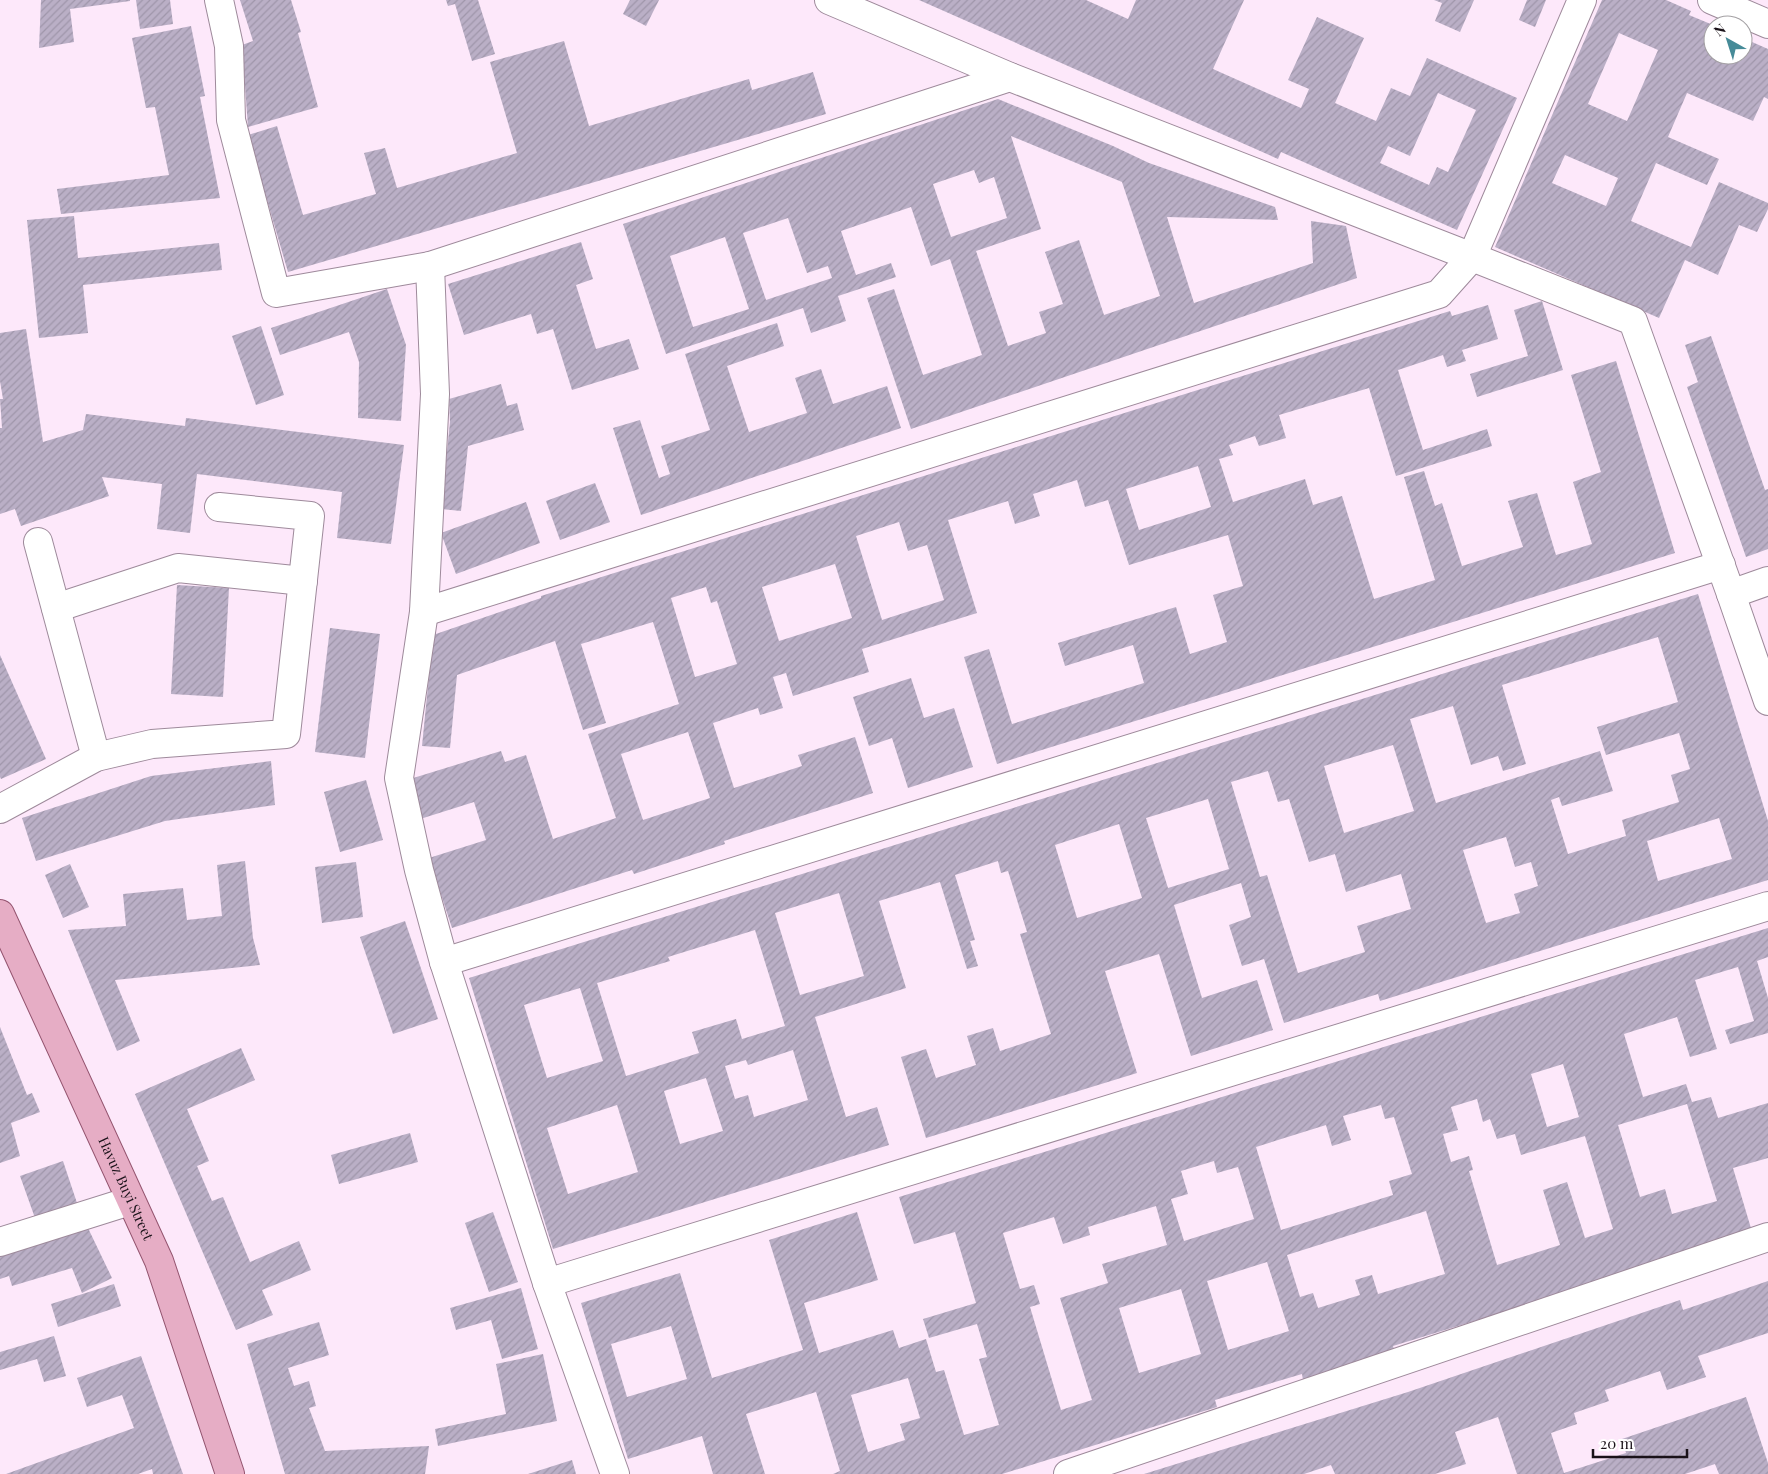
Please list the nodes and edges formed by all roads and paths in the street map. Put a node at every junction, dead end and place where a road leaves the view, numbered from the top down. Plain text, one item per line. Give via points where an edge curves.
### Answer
1 (219, 0) edge
2 (829, 0) edge
3 (1582, 0) edge
4 (1712, 0) edge
5 (1768, 24) edge
6 (1010, 77) junction
7 (1472, 257) junction
8 (430, 266) junction
9 (218, 507) dead end
10 (38, 542) dead end
11 (1721, 565) junction
12 (303, 581) junction
13 (1768, 581) edge
14 (1731, 594) junction
15 (56, 608) junction
16 (424, 612) junction
17 (1768, 701) edge
18 (96, 757) junction
19 (0, 809) edge
20 (1768, 906) edge
21 (0, 914) edge
22 (444, 962) junction
23 (130, 1201) junction
24 (1768, 1237) edge
25 (0, 1242) edge
26 (547, 1283) junction
27 (230, 1474) edge
28 (615, 1474) edge
29 (1068, 1474) edge

1 - 8 street via 229,46 231,120 276,293
2 - 6 street
3 - 7 street
4 - 5 street
6 - 7 street
6 - 8 street
7 - 11 street via 1633,321
7 - 16 street via 1438,294
8 - 16 street via 435,394
9 - 12 street via 310,516
10 - 15 street
11 - 14 street
11 - 22 street
12 - 15 street via 178,568
12 - 18 street via 286,734 152,744
13 - 14 street
14 - 17 street
15 - 18 street
16 - 22 street via 399,778
18 - 19 street
20 - 26 street
21 - 23 main road, Havuz Buyi Street
22 - 26 street
23 - 25 street
23 - 27 main road, Havuz Buyi Street via 158,1261
24 - 29 street
26 - 28 street

